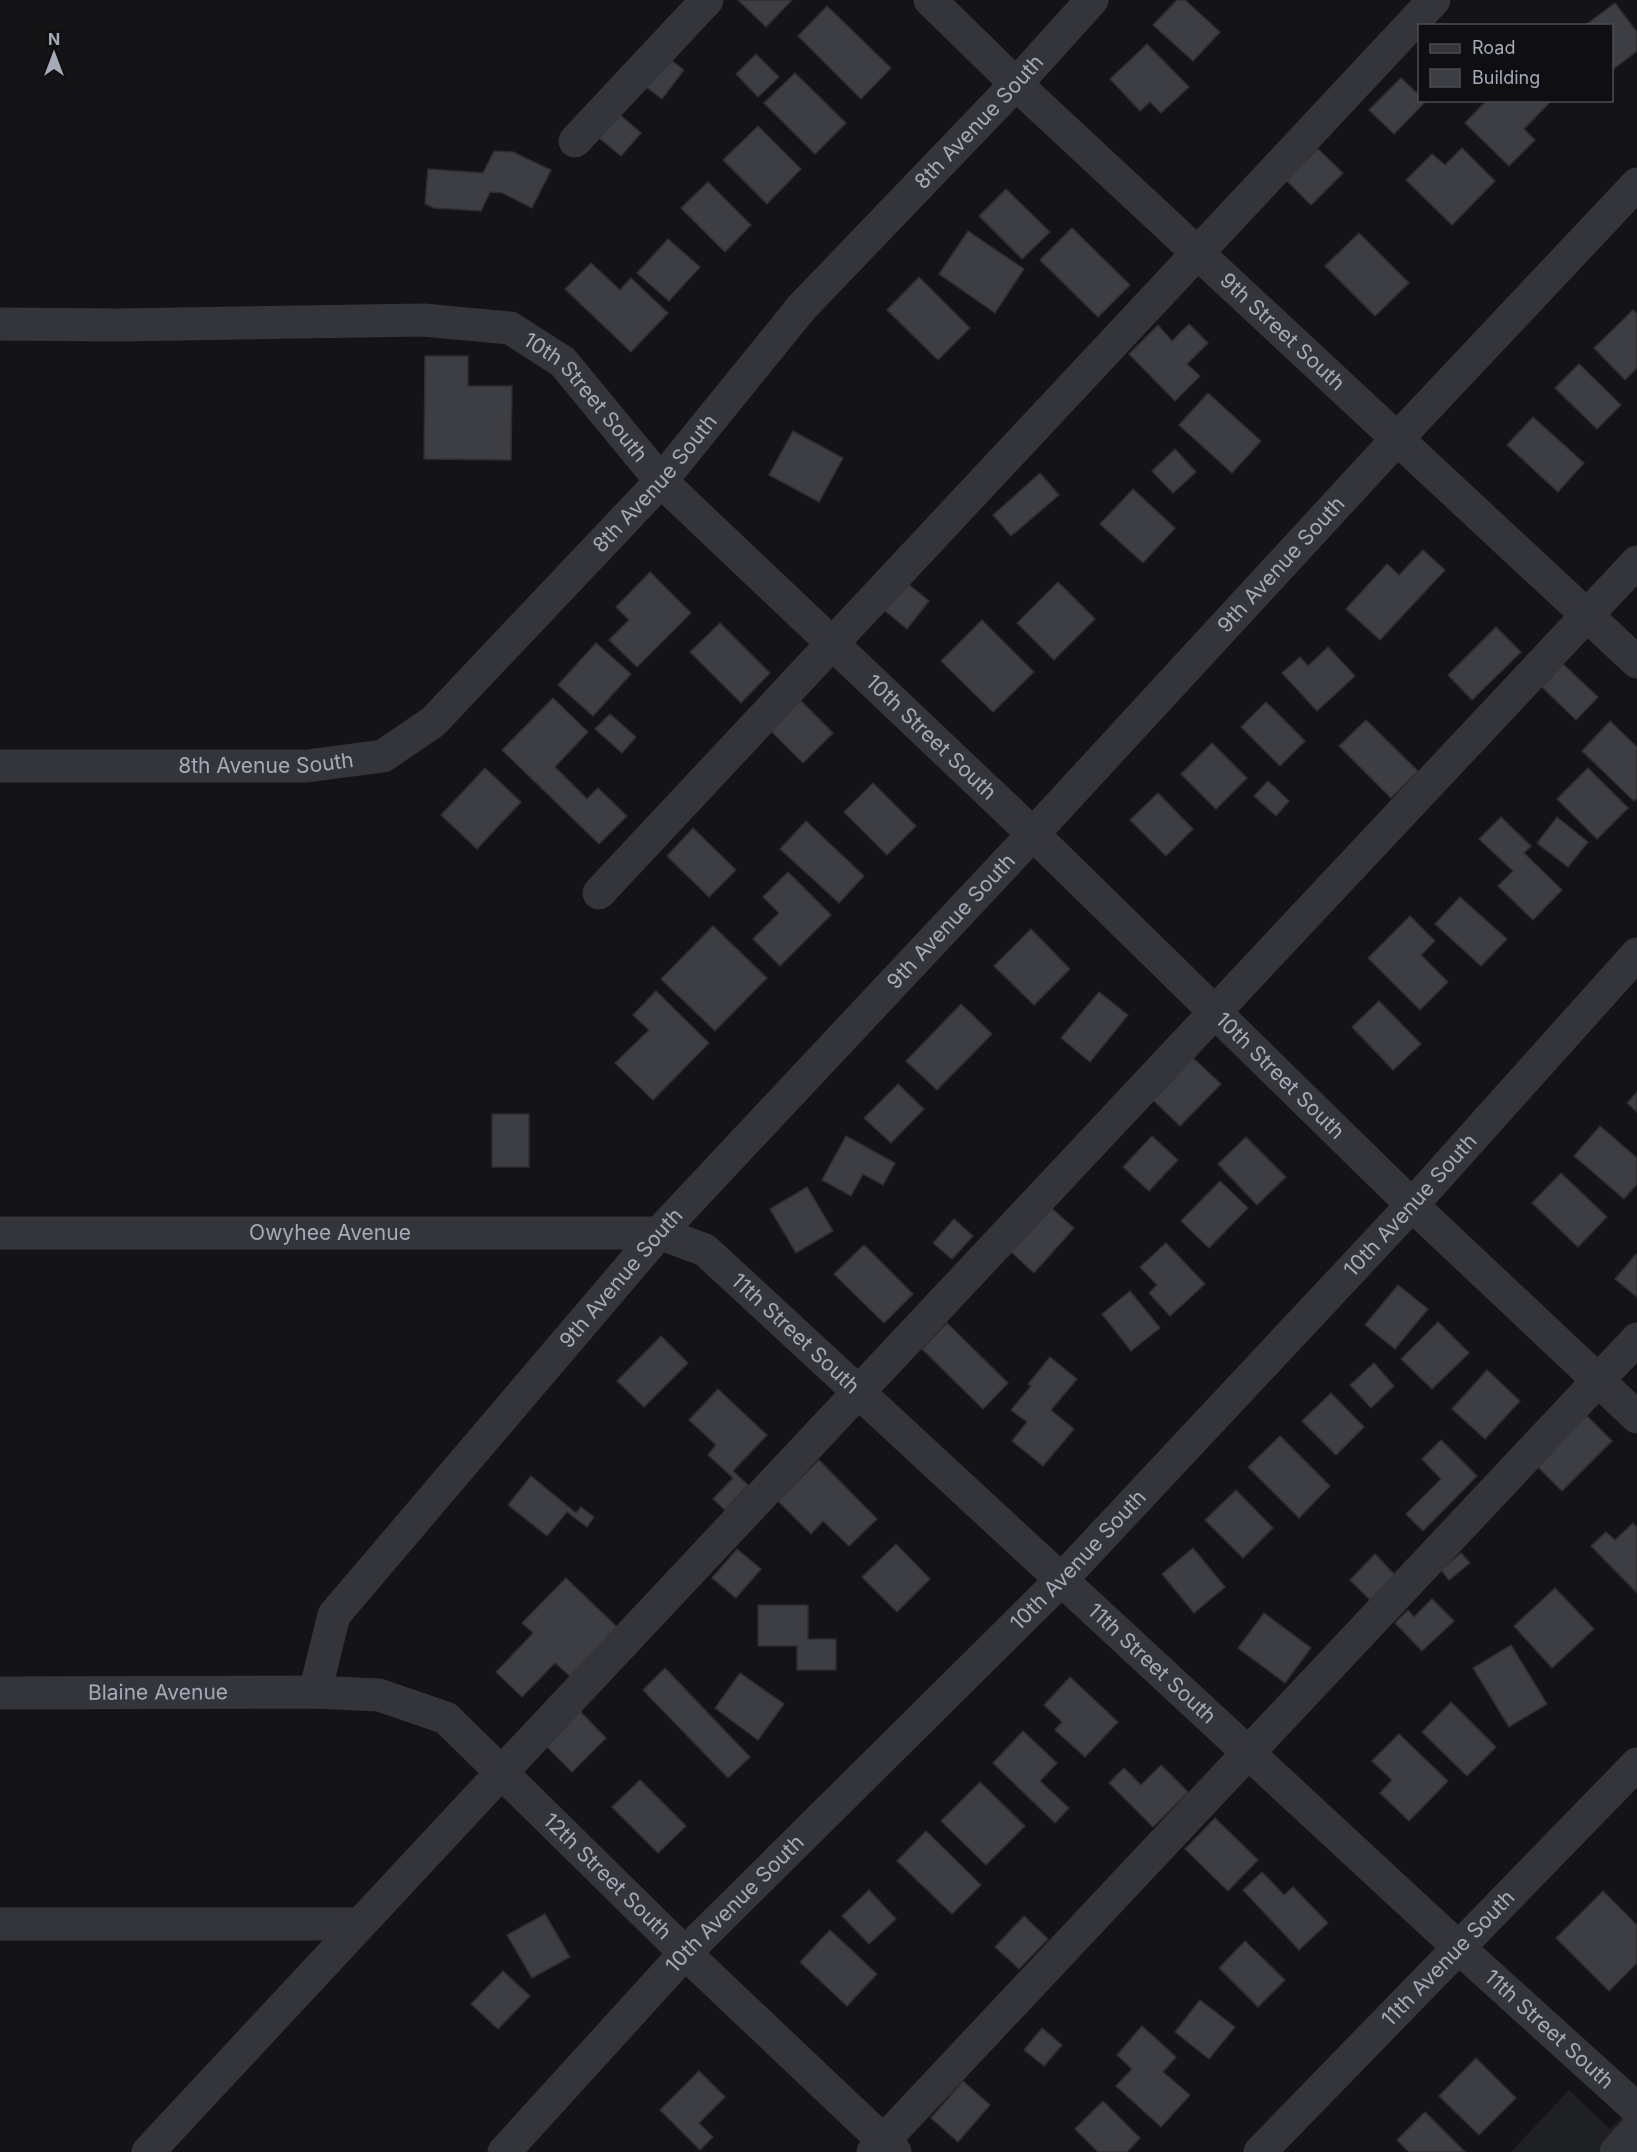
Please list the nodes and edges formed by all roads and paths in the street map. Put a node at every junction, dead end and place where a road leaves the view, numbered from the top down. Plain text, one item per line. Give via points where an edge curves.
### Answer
1 (707, 0) edge
2 (930, 0) edge
3 (1092, 0) edge
4 (1434, 0) edge
5 (1016, 84) junction
6 (575, 141) dead end
7 (1637, 184) edge
8 (1198, 253) junction
9 (0, 324) edge
10 (1397, 439) junction
11 (661, 481) junction
12 (1637, 562) edge
13 (1587, 615) junction
14 (832, 643) junction
15 (1637, 662) edge
16 (0, 766) edge
17 (1033, 834) junction
18 (599, 893) dead end
19 (1637, 954) edge
20 (1215, 1012) junction
21 (1412, 1205) junction
22 (0, 1233) edge
23 (659, 1233) junction
24 (1637, 1339) edge
25 (1598, 1380) junction
26 (859, 1391) junction
27 (1637, 1417) edge
28 (1062, 1579) junction
29 (315, 1692) junction
30 (0, 1693) edge
31 (1248, 1752) junction
32 (1637, 1764) edge
33 (501, 1773) junction
34 (0, 1924) edge
35 (360, 1924) junction
36 (1458, 1947) junction
37 (685, 1953) junction
38 (1637, 2109) edge
39 (1637, 2129) edge
40 (884, 2148) edge
41 (148, 2152) edge
42 (504, 2152) edge
43 (1260, 2152) edge
44 (1616, 2152) edge

1 - 6 street
2 - 5 street, 9th Street South
3 - 5 street, 8th Avenue South
4 - 8 street
5 - 8 street, 9th Street South
5 - 11 street, 8th Avenue South via 802,307
7 - 10 street, 9th Avenue South
8 - 10 street, 9th Street South
8 - 14 street
9 - 11 street, 10th Street South via 423,320 510,328 562,362
10 - 13 street, 9th Street South
10 - 17 street, 9th Avenue South
11 - 14 street, 10th Street South
11 - 16 street, 8th Avenue South via 433,722 383,756 307,766
12 - 13 street
13 - 15 street, 9th Street South
13 - 20 street
14 - 17 street, 10th Street South
14 - 18 street
17 - 20 street, 10th Street South
17 - 23 street, 9th Avenue South
19 - 21 street, 10th Avenue South
20 - 21 street, 10th Street South
20 - 26 street
21 - 25 street, 10th Street South
21 - 28 street, 10th Avenue South
22 - 23 street, Owyhee Avenue
23 - 26 street, 11th Street South via 705,1250
23 - 29 street, 9th Avenue South via 334,1615
24 - 25 street
25 - 27 street, 10th Street South
25 - 31 street
26 - 28 street, 11th Street South
26 - 33 street
28 - 31 street, 11th Street South
28 - 37 street, 10th Avenue South
29 - 30 street, Blaine Avenue
29 - 33 street, 12th Street South via 379,1695 446,1718
31 - 36 street, 11th Street South
31 - 40 street
32 - 36 street, 11th Avenue South
33 - 35 street
33 - 37 street, 12th Street South
34 - 35 street
35 - 41 street
36 - 38 street, 11th Street South
36 - 43 street, 11th Avenue South
37 - 40 street, 12th Street South
37 - 42 street, 10th Avenue South
39 - 44 street

